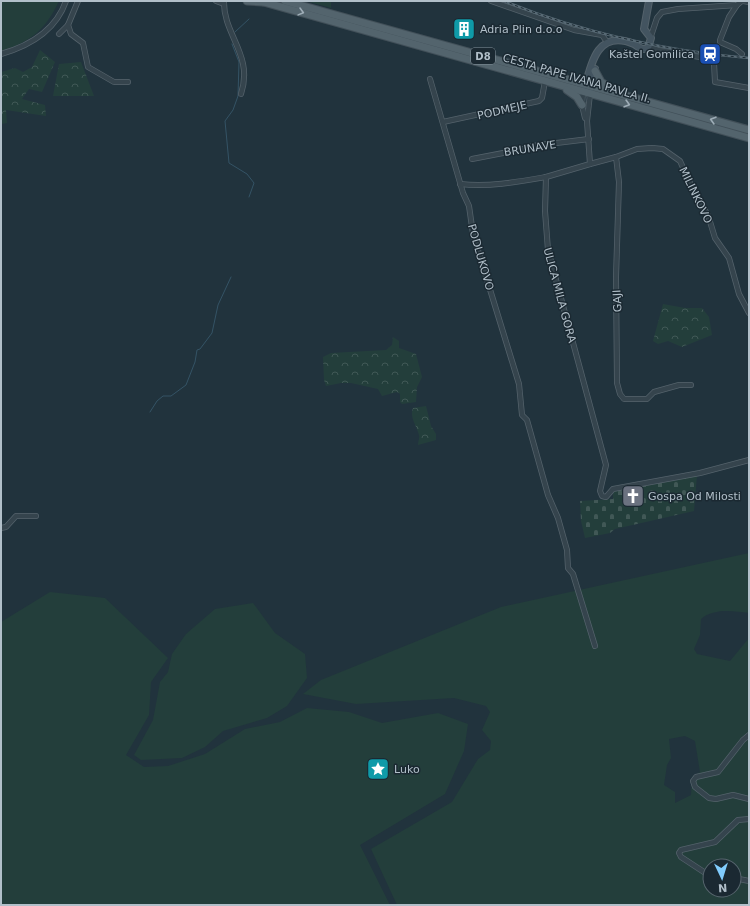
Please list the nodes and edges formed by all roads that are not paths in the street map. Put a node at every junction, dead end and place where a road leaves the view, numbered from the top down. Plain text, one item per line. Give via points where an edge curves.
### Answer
1 (66, 1) edge
2 (78, 1) edge
3 (216, 1) edge
4 (246, 1) edge
5 (285, 1) edge
6 (491, 1) edge
7 (649, 1) edge
8 (742, 1) edge
9 (224, 2) edge
10 (262, 2) edge
11 (749, 2) edge
12 (737, 5) junction
13 (68, 25) junction
14 (59, 34) dead end
15 (651, 36) junction
16 (607, 42) junction
17 (649, 47) junction
18 (1, 54) edge
19 (742, 54) dead end
20 (596, 55) junction
21 (595, 71) junction
22 (430, 79) dead end
23 (545, 81) junction
24 (128, 82) dead end
25 (589, 85) junction
26 (562, 86) junction
27 (749, 88) edge
28 (586, 93) junction
29 (618, 93) junction
30 (241, 94) dead end
31 (582, 105) junction
32 (586, 121) junction
33 (443, 122) junction
34 (749, 130) edge
35 (749, 138) edge
36 (589, 139) junction
37 (616, 157) junction
38 (472, 159) dead end
39 (590, 164) junction
40 (546, 177) junction
41 (460, 184) junction
42 (749, 313) edge
43 (691, 385) dead end
44 (749, 460) edge
45 (36, 516) dead end
46 (1, 528) edge
47 (595, 646) dead end
48 (749, 735) edge
49 (749, 800) edge
50 (749, 819) edge
51 (702, 871) edge

1 - 18 street via 55,21 41,35 20,48
2 - 13 street
3 - 9 street
4 - 10 main road, CESTA PAPE IVANA PAVLA II.
5 - 25 main road, CESTA PAPE IVANA PAVLA II. / D8
6 - 16 street via 574,30 602,35
7 - 15 street via 644,29
8 - 11 street
8 - 12 street
9 - 30 street via 230,32 242,56 244,67
10 -> 23 main road, CESTA PAPE IVANA PAVLA II. / D8
12 - 15 street via 662,12 657,18
12 - 19 street via 728,17 720,42 736,48
13 - 14 street
13 - 24 street via 71,34 84,43 88,67 114,82
15 - 17 street
16 - 17 street via 628,42 644,49
16 - 20 street via 600,47
17 - 27 street via 712,59 715,82
20 - 21 street
20 - 25 street
21 - 25 street
21 - 29 main road via 602,82
22 - 33 street, PODLUKOVO
23 - 26 main road, CESTA PAPE IVANA PAVLA II. / D8
23 - 33 street, PODMEJE via 542,98 539,101
25 - 28 street
25 - 29 main road, CESTA PAPE IVANA PAVLA II. / D8
26 - 28 main road, CESTA PAPE IVANA PAVLA II. / D8
26 - 31 main road via 577,97
28 - 31 street
28 - 32 street
28 -> 35 main road, CESTA PAPE IVANA PAVLA II. / D8
34 -> 29 main road, CESTA PAPE IVANA PAVLA II. / D8
31 - 32 street
32 - 36 street
33 - 41 street, PODLUKOVO
36 - 38 street, BRUNAVE via 532,146
36 - 39 street
37 - 39 street
37 - 42 street, MILINKOVO via 637,149 652,148 663,149 680,161 708,215 715,238 729,258 739,294
37 - 43 street, GAJI via 619,182 616,277 617,383 620,394 624,399 647,398 654,392 679,385
39 - 40 street
40 - 41 street via 503,185
40 - 44 street, ULICA MILA GORA via 548,250 606,465 600,491 602,496 606,496 613,489 700,473
41 - 47 street, PODLUKOVO via 469,206 473,234 519,384 522,415 527,420 548,495 558,518 567,550 568,568 573,574
45 - 46 street via 16,516 6,528
48 - 49 street via 718,772 696,777 693,781 695,787 709,798 733,795
50 - 51 street via 738,820 715,842 681,850 681,857

